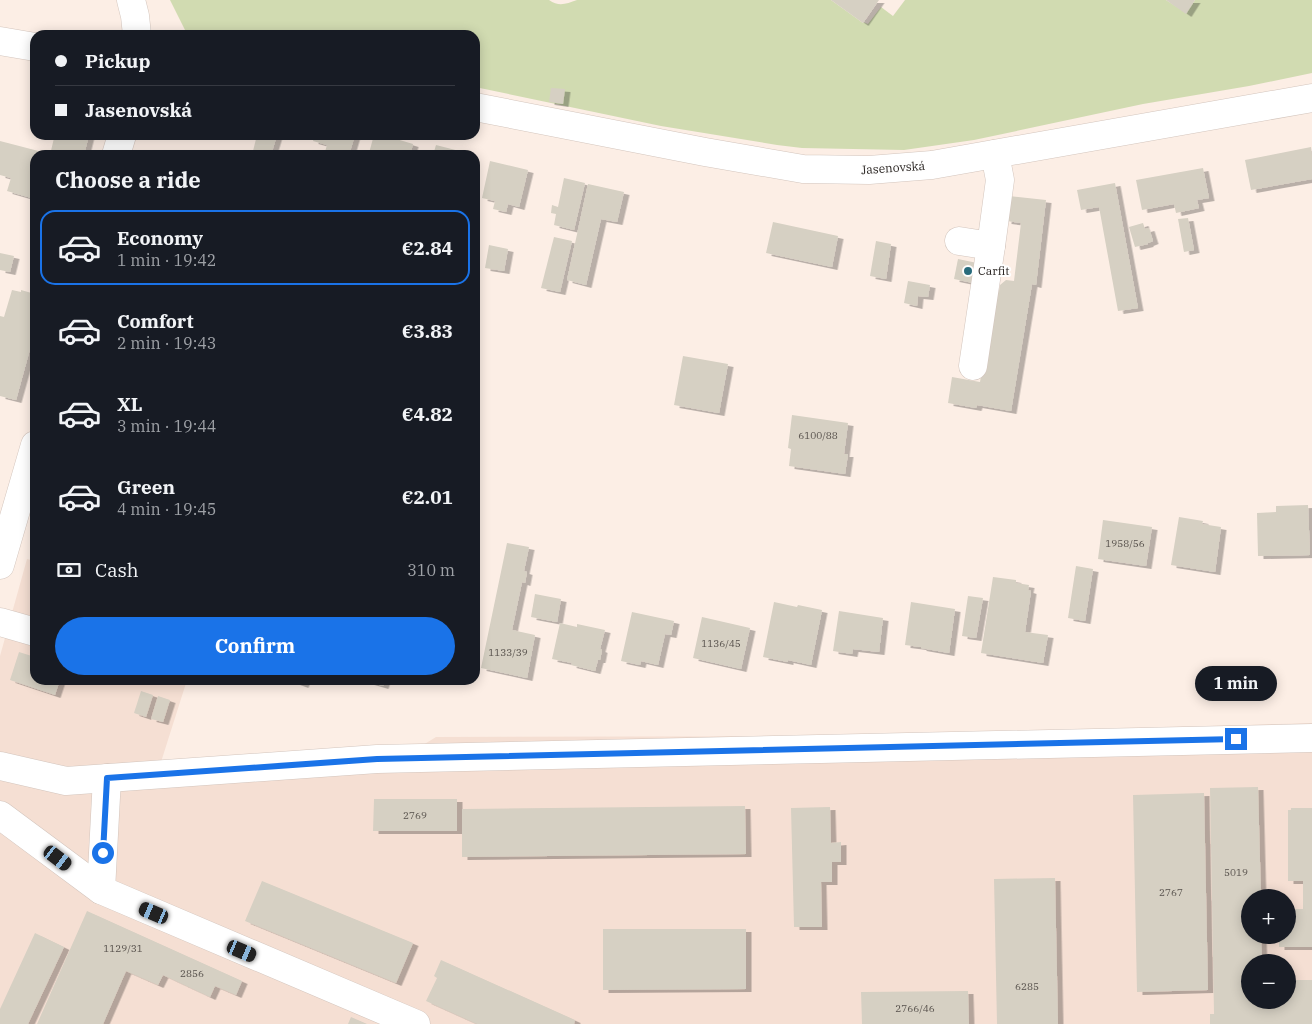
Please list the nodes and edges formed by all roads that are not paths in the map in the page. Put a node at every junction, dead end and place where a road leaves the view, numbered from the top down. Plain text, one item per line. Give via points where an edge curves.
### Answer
1 (131, 0) edge
2 (136, 30) edge
3 (0, 41) edge
4 (30, 46) edge
5 (1312, 98) edge
6 (480, 108) edge
7 (995, 154) junction
8 (959, 241) dead end
9 (991, 246) junction
10 (973, 366) dead end
11 (30, 462) edge
12 (0, 565) edge
13 (0, 622) edge
14 (30, 631) edge
15 (1312, 738) edge
16 (0, 766) edge
17 (107, 778) junction
18 (0, 815) edge
19 (100, 890) junction
20 (416, 1024) edge

1 - 2 street
3 - 4 street
5 - 7 street, Jasenovská
6 - 7 street, Jasenovská via 803,169 887,169
7 - 9 street via 1000,180
8 - 9 street
9 - 10 street
11 - 12 street
13 - 14 street
15 - 17 street via 377,759
16 - 17 street via 66,781
17 - 19 street
18 - 19 street
19 - 20 street

